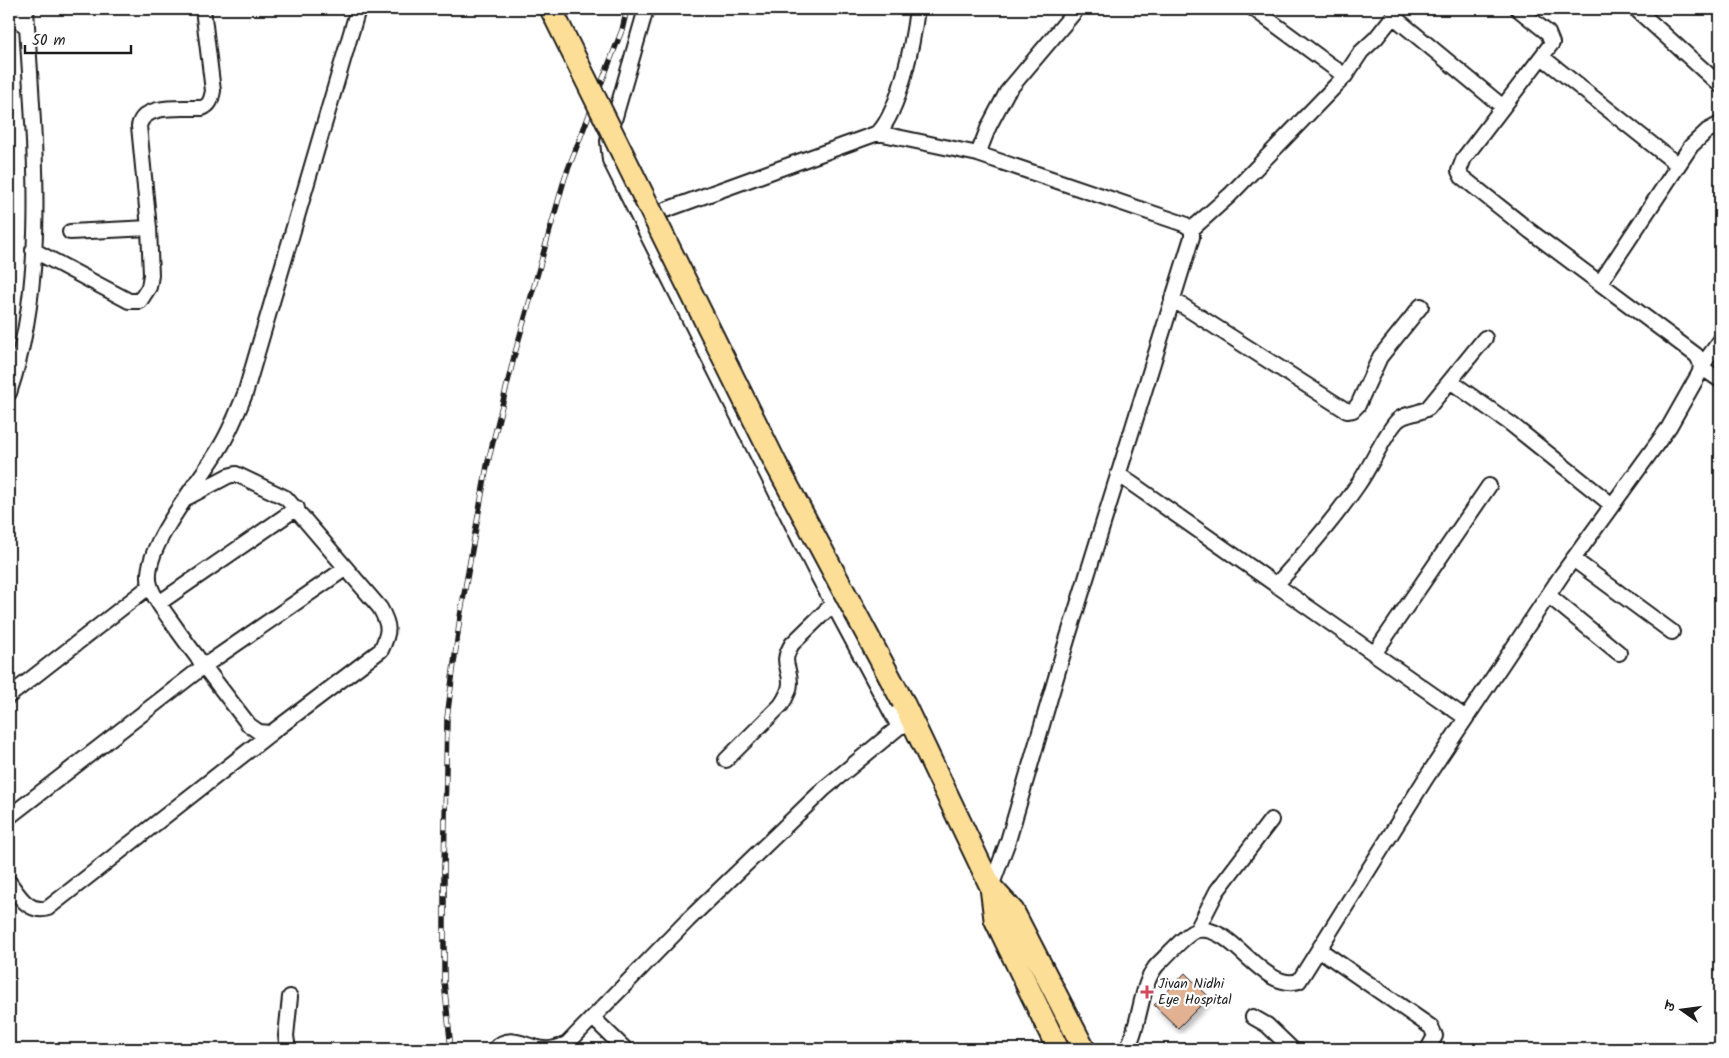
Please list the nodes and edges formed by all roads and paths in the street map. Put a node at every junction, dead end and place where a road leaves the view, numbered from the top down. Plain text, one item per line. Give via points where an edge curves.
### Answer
1 (26, 9) edge
2 (203, 9) edge
3 (358, 9) edge
4 (551, 9) edge
5 (646, 9) edge
6 (917, 9) edge
7 (1077, 9) edge
8 (1254, 9) edge
9 (1518, 9) edge
10 (1636, 9) edge
11 (1397, 13) edge
12 (9, 14) edge
13 (27, 27) junction
14 (1542, 57) junction
15 (1345, 76) junction
16 (1720, 85) edge
17 (1503, 107) junction
18 (1720, 124) edge
19 (878, 133) junction
20 (978, 154) junction
21 (1678, 165) junction
22 (639, 219) junction
23 (149, 228) junction
24 (1192, 229) junction
25 (70, 232) dead end
26 (33, 250) junction
27 (1600, 283) junction
28 (1172, 300) junction
29 (1421, 306) dead end
30 (1485, 338) dead end
31 (9, 340) edge
32 (1720, 341) edge
33 (22, 347) junction
34 (1701, 367) junction
35 (1720, 380) edge
36 (1450, 381) junction
37 (9, 393) edge
38 (1118, 474) junction
39 (1489, 486) dead end
40 (188, 497) junction
41 (1612, 505) junction
42 (297, 508) junction
43 (1573, 559) junction
44 (346, 568) junction
45 (1276, 585) junction
46 (150, 586) junction
47 (1548, 595) junction
48 (159, 603) junction
49 (833, 604) junction
50 (1672, 632) dead end
51 (1619, 652) dead end
52 (1374, 654) junction
53 (204, 666) junction
54 (9, 696) edge
55 (1466, 718) junction
56 (907, 725) junction
57 (271, 733) junction
58 (726, 760) dead end
59 (9, 817) edge
60 (1270, 820) dead end
61 (9, 882) edge
62 (991, 886) junction
63 (1197, 930) junction
64 (1320, 950) junction
65 (290, 997) dead end
66 (593, 1018) junction
67 (1253, 1018) dead end
68 (288, 1049) edge
69 (495, 1049) edge
70 (557, 1049) edge
71 (625, 1049) edge
72 (1058, 1049) edge
73 (1084, 1049) edge
74 (1127, 1049) edge
75 (1292, 1049) edge
76 (1428, 1049) edge

1 - 13 street
2 - 23 street via 212,100 202,108 151,111 140,119
3 - 40 street via 245,394 220,449
4 - 56 main road, bridge via 776,464 903,702
5 - 22 street via 608,141 610,160
6 - 19 street via 895,104 887,123
7 - 20 street via 1007,92
8 - 15 street
9 - 14 street via 1551,39 1552,43
10 - 16 street
11 - 15 street via 1361,52
11 - 17 street
12 - 13 street
13 - 26 street via 35,152
14 - 17 street
14 - 21 street
15 - 24 street via 1230,195
17 - 27 street via 1464,158 1459,171 1462,177
18 - 21 street via 1691,146
19 - 20 street
19 - 22 street
20 - 24 street
21 - 27 street
22 - 49 street
23 - 25 street
23 - 26 street via 151,275 149,287 140,301 129,300
24 - 28 street
26 - 33 street
27 - 34 street via 1696,355
28 - 29 street via 1347,411 1358,405 1380,357
28 - 38 street
30 - 36 street
31 - 33 street
32 - 34 street
33 - 37 street
34 - 35 street
34 - 41 street via 1669,427
36 - 41 street via 1511,424
36 - 45 street via 1428,408 1400,418 1330,524
38 - 45 street
38 - 62 street via 1008,841
39 - 52 street
40 - 42 street via 236,474 272,489
40 - 46 street via 152,554 148,569
41 - 43 street
42 - 44 street
42 - 48 street
43 - 47 street
43 - 50 street
44 - 53 street
44 - 57 street via 380,608 388,623 388,636 381,650
45 - 52 street
46 - 48 street
46 - 54 street
47 - 51 street
47 - 55 street
48 - 53 street
49 - 56 street
49 - 58 street via 787,652 786,670 790,683 781,705
52 - 55 street
53 - 57 street via 249,725 259,732
53 - 59 street
55 - 64 street
56 - 62 main road
56 - 66 street via 825,788 688,920
57 - 61 street via 48,908 39,911 31,908
60 - 63 street via 1217,891
62 - 72 main road via 996,919
62 - 73 main road via 1013,911
63 - 64 street via 1227,940 1274,978 1291,984 1299,981
63 - 74 street via 1156,966 1144,992 1138,1026
64 - 76 street via 1431,1027 1435,1036
65 - 68 street
66 - 70 street via 568,1044
66 - 71 street
67 - 75 street via 1267,1025
69 - 70 street via 513,1040 542,1049

